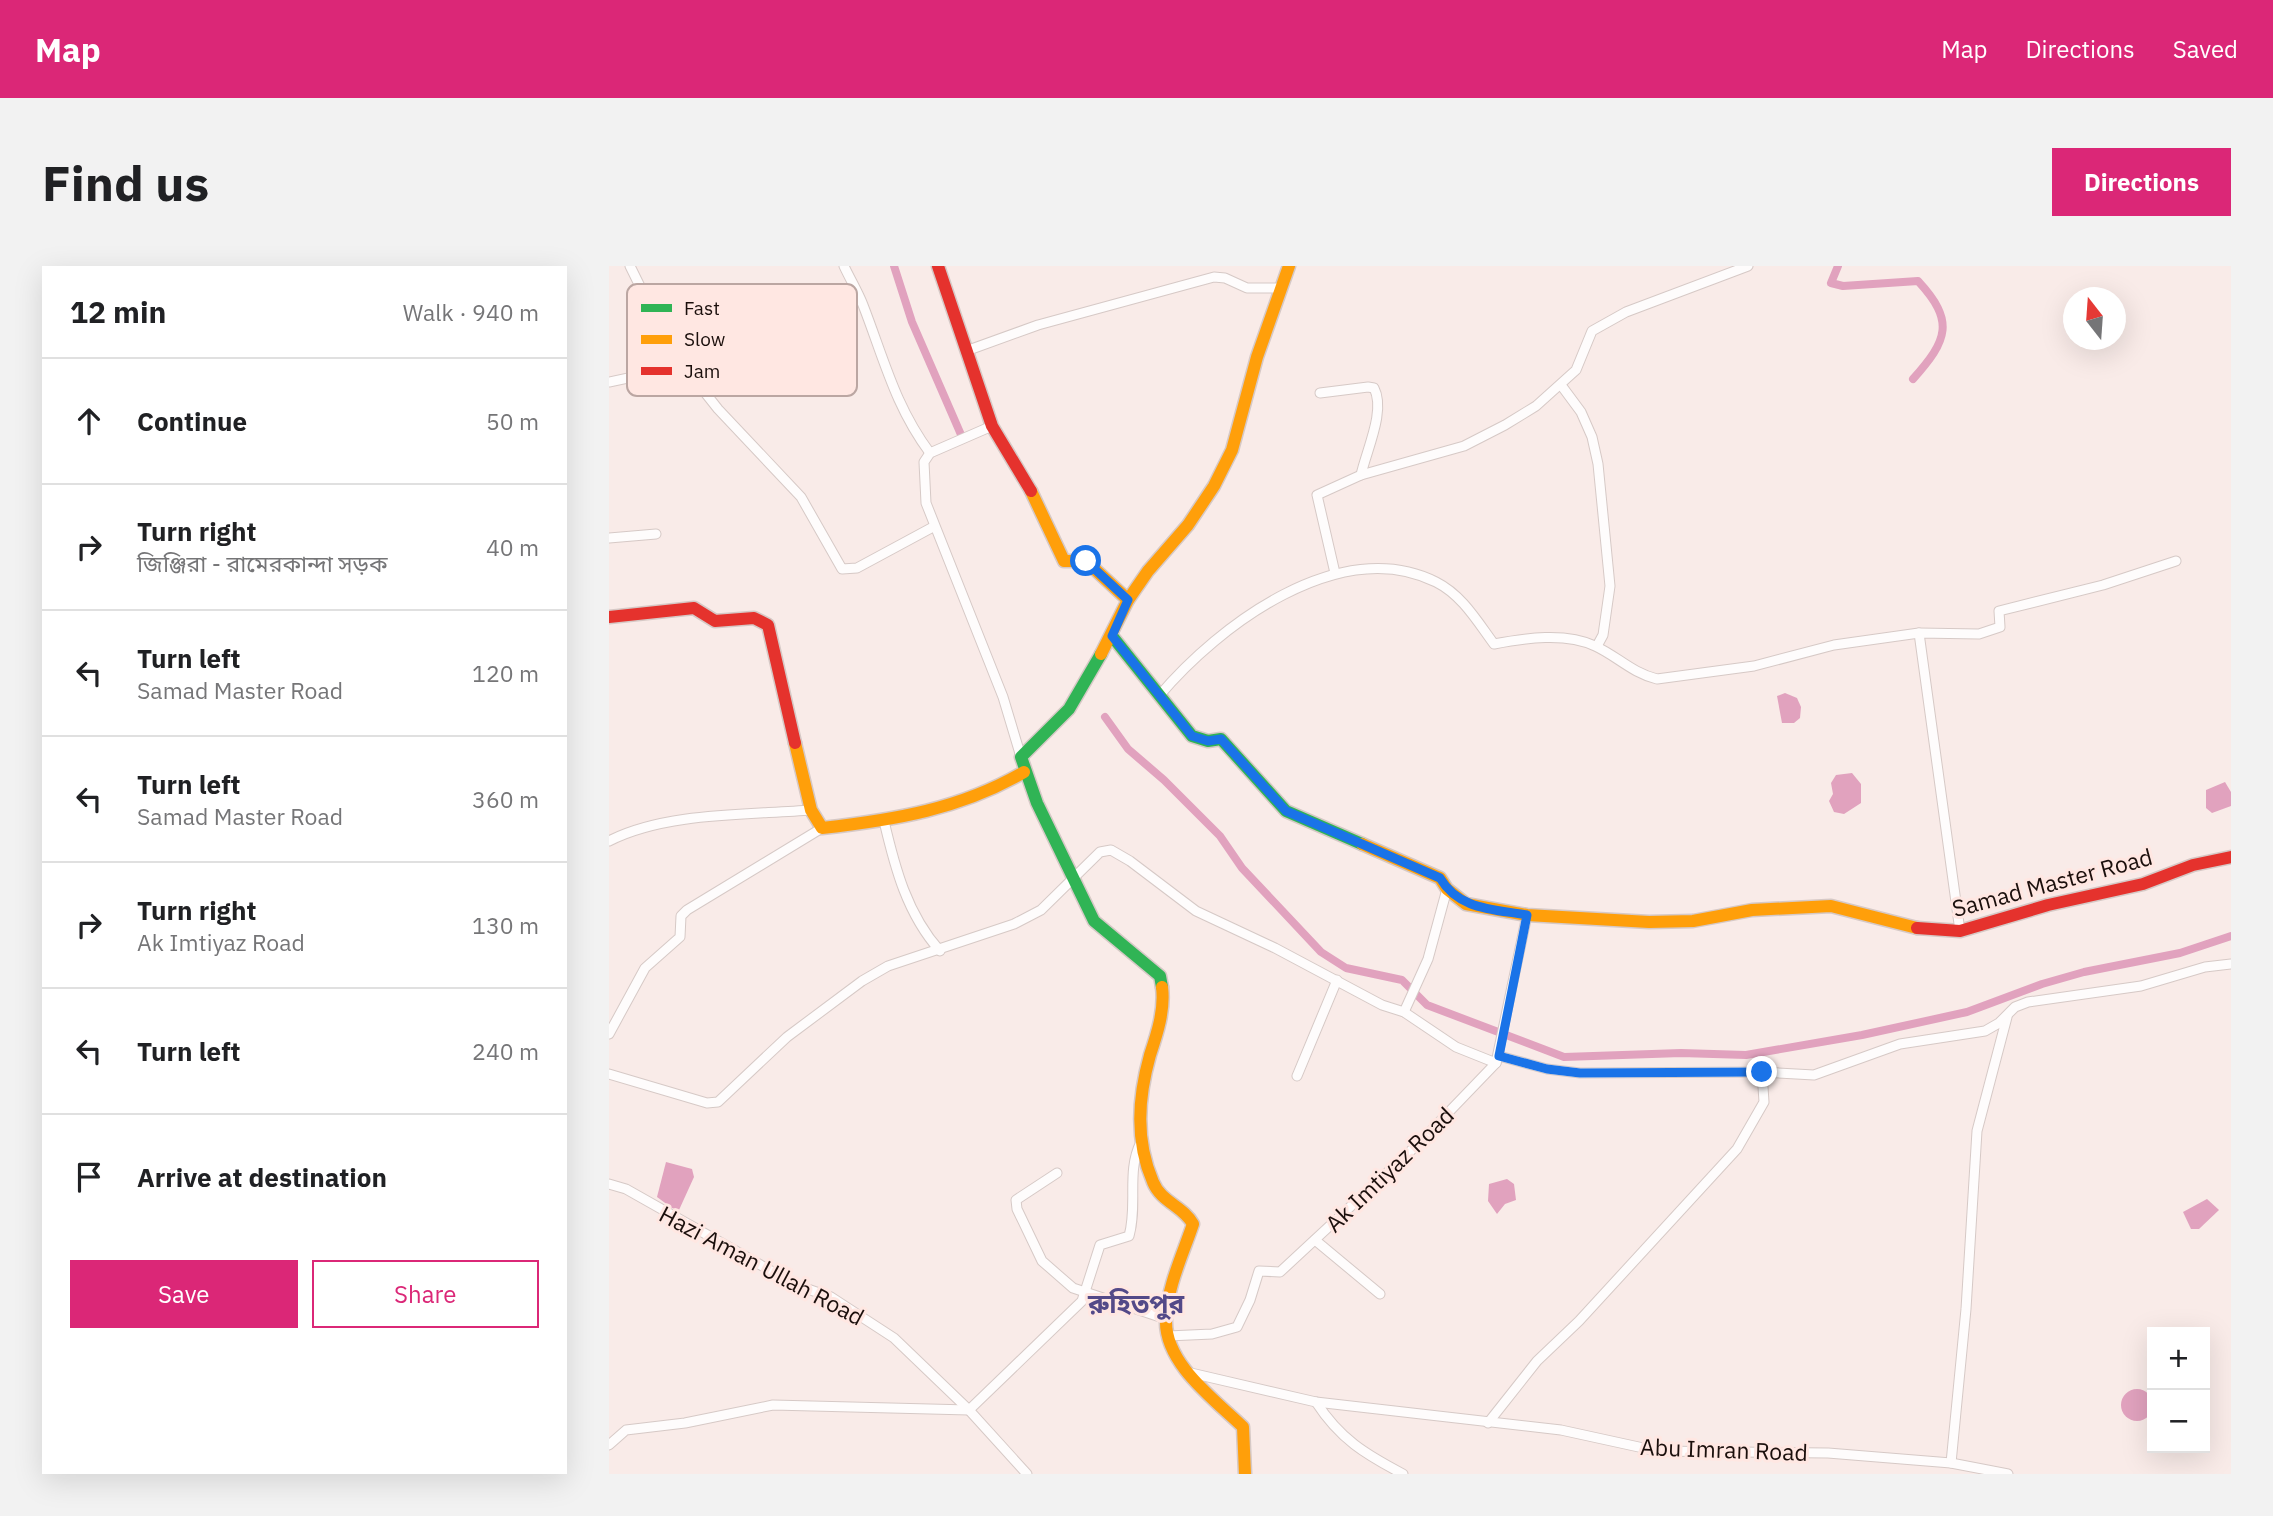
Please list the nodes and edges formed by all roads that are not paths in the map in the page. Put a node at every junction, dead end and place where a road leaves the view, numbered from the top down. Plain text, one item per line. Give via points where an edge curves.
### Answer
1 (630, 266) edge
2 (844, 266) edge
3 (938, 266) edge
4 (1289, 266) edge
5 (1748, 266) edge
6 (640, 284) edge
7 (853, 284) edge
8 (1279, 288) junction
9 (857, 292) edge
10 (967, 351) junction
11 (627, 378) edge
12 (609, 382) edge
13 (1560, 385) junction
14 (1320, 393) dead end
15 (708, 396) edge
16 (992, 426) junction
17 (930, 453) junction
18 (1361, 475) junction
19 (933, 527) junction
20 (656, 534) dead end
21 (609, 538) edge
22 (2176, 561) dead end
23 (1335, 573) junction
24 (1128, 600) junction
25 (609, 617) edge
26 (1919, 633) junction
27 (1112, 636) junction
28 (1597, 646) junction
29 (1159, 696) junction
30 (1021, 757) junction
31 (1024, 772) junction
32 (811, 810) junction
33 (884, 821) junction
34 (823, 828) junction
35 (609, 841) edge
36 (2231, 857) edge
37 (1072, 877) junction
38 (1447, 889) junction
39 (1527, 915) junction
40 (1960, 931) junction
41 (940, 951) junction
42 (2231, 964) edge
43 (1337, 980) junction
44 (1404, 1012) junction
45 (2007, 1015) junction
46 (609, 1034) edge
47 (1498, 1057) junction
48 (1762, 1072) junction
49 (609, 1074) edge
50 (1297, 1076) dead end
51 (1142, 1141) junction
52 (1057, 1173) dead end
53 (609, 1184) edge
54 (1315, 1240) junction
55 (1087, 1292) junction
56 (1380, 1294) dead end
57 (1166, 1319) junction
58 (1168, 1336) junction
59 (1191, 1373) junction
60 (1316, 1402) junction
61 (969, 1410) junction
62 (1488, 1423) junction
63 (609, 1445) edge
64 (1951, 1463) junction
65 (1027, 1474) edge
66 (1245, 1474) edge
67 (1403, 1474) edge
68 (2008, 1474) edge

1 - 6 street
2 - 7 street
3 - 10 main road
4 - 8 main road
5 - 13 street via 1626,313 1593,331 1576,370
8 - 10 street via 1247,288 1214,276 1038,325
8 - 24 main road via 1232,450 1188,525
9 - 17 street via 908,424
10 - 16 main road
11 - 12 street
13 - 18 street via 1505,425 1464,446
13 - 28 street via 1581,412 1598,464 1610,586 1603,635
14 - 18 street via 1368,387 1377,394
15 - 19 street via 801,497 842,569 857,568
16 - 17 street
16 - 24 main road via 1023,475 1064,561 1086,561
17 - 19 street via 924,462 926,502
18 - 23 street via 1321,492 1316,499
19 - 30 street via 1003,697
20 - 21 street
22 - 26 street via 1999,611 2000,627 1979,634
23 - 28 street via 1378,567 1437,582 1457,596 1494,644 1542,638
23 - 29 street via 1278,598 1206,648
24 - 27 main road
25 - 32 main road via 694,608 715,621 754,618 768,625
26 - 28 street via 1834,645 1755,666 1657,680 1641,675
26 - 40 street
27 - 29 main road, Samad Master Road
27 - 30 main road via 1069,709
29 - 38 main road, Samad Master Road via 1192,736 1221,739 1286,811 1440,878
30 - 31 main road
31 - 33 main road via 977,799
31 - 37 main road
32 - 34 main road
32 - 35 street via 666,824
33 - 34 main road
33 - 41 street via 913,914
34 - 46 street via 687,910 681,916 680,937 645,968
36 - 40 main road, Samad Master Road
37 - 41 street via 1041,910
37 - 43 street via 1100,852 1111,850 1196,911
37 - 51 main road via 1094,921 1153,967 1164,989 1142,1079 1138,1110
38 - 39 main road, Samad Master Road via 1466,904
38 - 44 street via 1439,925
39 - 40 main road, Samad Master Road via 1693,921 1752,910 1831,906 1918,928
39 - 47 street
41 - 49 street via 888,966 862,981 787,1037 718,1102 707,1103
42 - 45 street via 2141,986 2041,999 2015,1007
43 - 44 street
43 - 50 street
44 - 47 street via 1456,1047
45 - 48 street via 1985,1031 1901,1045 1814,1075
45 - 64 street via 1977,1131
47 - 48 street via 1580,1073
47 - 54 street, Ak Imtiyaz Road via 1419,1143
48 - 62 street via 1764,1102 1737,1149 1537,1361
51 - 55 street via 1133,1160 1135,1193 1129,1236 1100,1245
51 - 57 main road via 1158,1192 1193,1224
52 - 55 street via 1016,1200 1017,1209 1042,1261 1073,1288
53 - 61 street, Hazi Aman Ullah Road via 626,1189 796,1285 831,1297 894,1338
54 - 56 street
54 - 58 street, Ak Imtiyaz Road via 1280,1272 1259,1271 1251,1300 1232,1330
55 - 57 street
55 - 61 street via 1083,1301
57 - 58 main road
58 - 59 main road
59 - 60 street, Abu Imran Road
59 - 66 main road via 1243,1427
60 - 62 street, Abu Imran Road
60 - 67 street via 1332,1427 1352,1444
61 - 63 street via 773,1405 626,1430
61 - 65 street, Hazi Aman Ullah Road
62 - 64 street, Abu Imran Road via 1562,1430 1657,1451 1828,1453
64 - 68 street, Abu Imran Road

